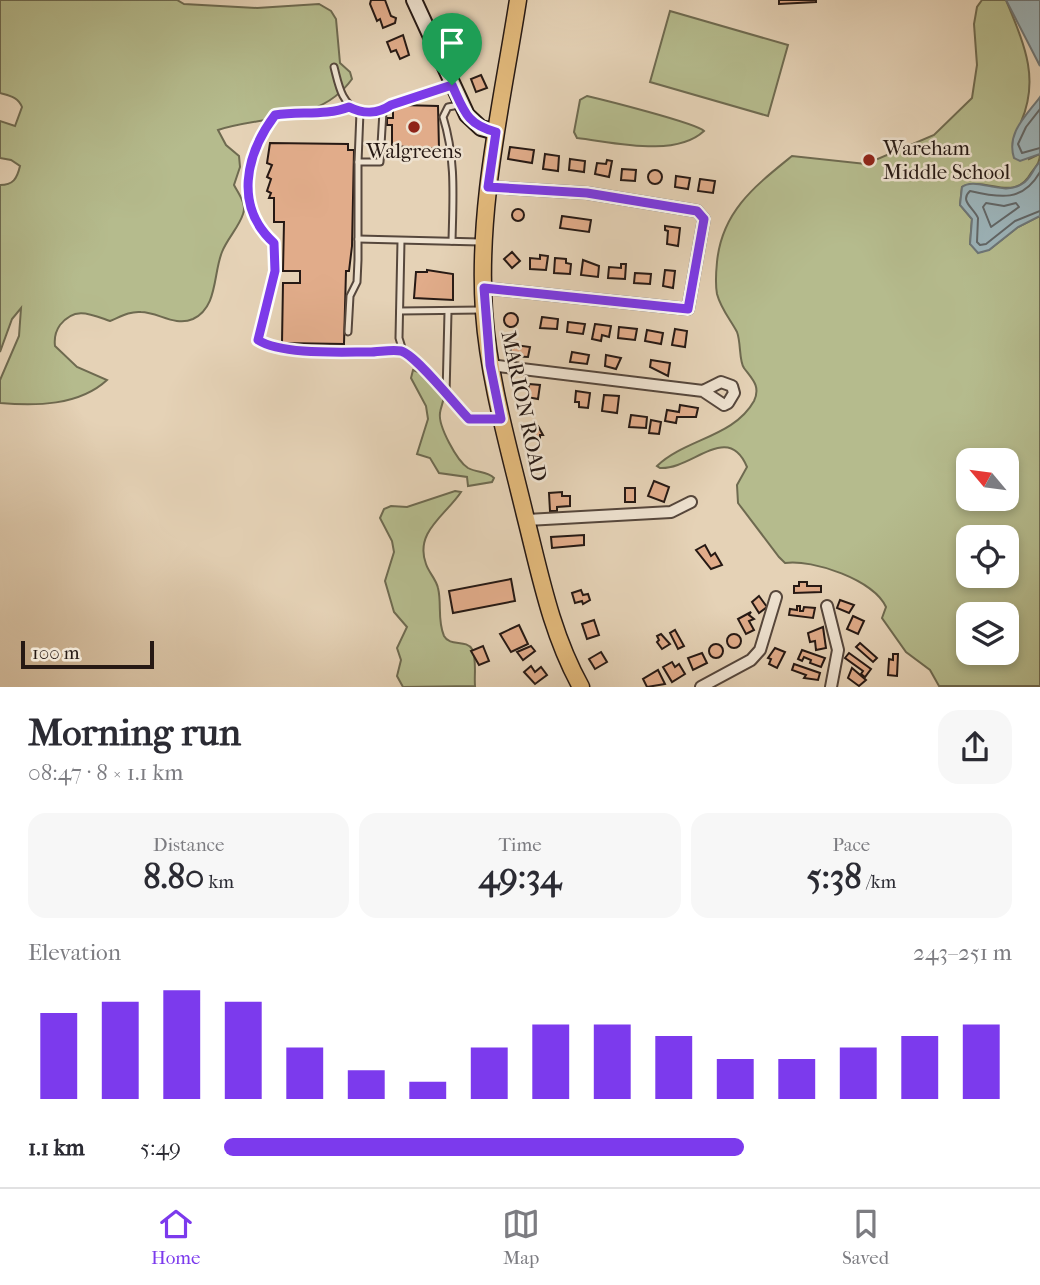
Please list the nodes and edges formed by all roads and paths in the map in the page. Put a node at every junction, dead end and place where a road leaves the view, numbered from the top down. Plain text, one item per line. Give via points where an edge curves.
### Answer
1 (414, 0) edge
2 (518, 0) edge
3 (334, 67) dead end
4 (452, 85) junction
5 (461, 104) junction
6 (349, 107) junction
7 (383, 111) junction
8 (360, 112) junction
9 (496, 132) junction
10 (358, 162) junction
11 (488, 187) junction
12 (358, 239) junction
13 (401, 241) junction
14 (452, 241) junction
15 (484, 242) junction
16 (484, 288) junction
17 (484, 310) junction
18 (400, 311) junction
19 (448, 312) junction
20 (348, 332) dead end
21 (403, 351) junction
22 (490, 365) junction
23 (703, 391) dead end
24 (446, 395) junction
25 (501, 419) junction
26 (691, 502) dead end
27 (527, 520) junction
28 (776, 597) dead end
29 (827, 606) dead end
30 (581, 687) edge
31 (701, 687) edge
32 (831, 687) edge

1 - 4 main road
2 - 9 main road, MARION ROAD
3 - 6 lane
4 - 5 main road
4 - 7 lane
5 - 9 main road via 476,125
5 - 14 lane via 448,107 443,117 453,159
6 - 8 lane
6 - 21 lane via 275,115 263,131 248,170 248,201 260,230 274,243 275,271 258,340 293,349
7 - 8 lane
7 - 10 lane via 380,162
8 - 10 lane
9 - 11 main road, MARION ROAD
10 - 12 lane
11 - 15 main road, MARION ROAD
11 - 16 street via 587,193 697,211 704,219 688,309
12 - 13 lane
12 - 20 lane via 357,282 350,296
13 - 14 lane
13 - 18 lane
14 - 15 lane
15 - 16 main road, MARION ROAD
16 - 17 main road, MARION ROAD
17 - 19 lane
17 - 22 main road, MARION ROAD
18 - 19 lane
18 - 21 lane
19 - 24 lane
21 - 24 lane
22 - 23 street
22 - 25 main road, MARION ROAD
24 - 25 lane via 469,419
25 - 27 main road, MARION ROAD
26 - 27 street via 671,512
27 - 30 main road, MARION ROAD via 550,613
28 - 31 street via 760,650 751,660
29 - 32 street via 837,655

